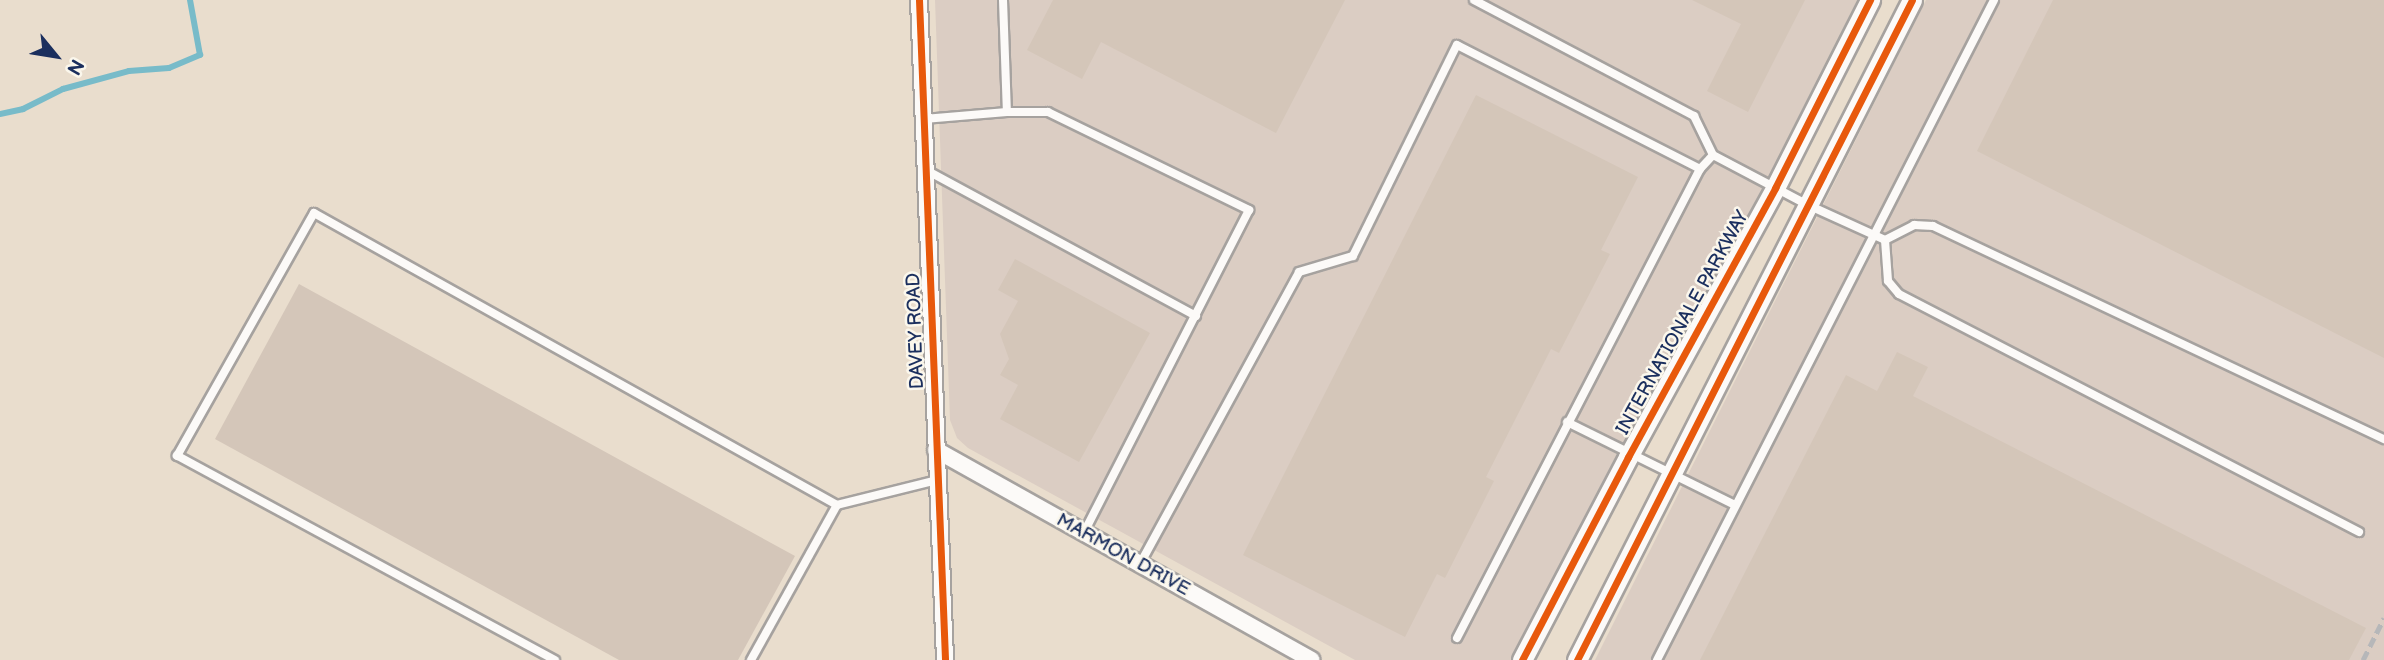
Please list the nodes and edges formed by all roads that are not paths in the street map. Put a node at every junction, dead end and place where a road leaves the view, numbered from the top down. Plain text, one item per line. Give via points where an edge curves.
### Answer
1 (919, 0) edge
2 (1003, 0) edge
3 (1474, 0) edge
4 (1870, 0) edge
5 (1912, 0) edge
6 (1994, 0) edge
7 (1007, 112) junction
8 (924, 119) junction
9 (1713, 155) junction
10 (1700, 169) junction
11 (926, 170) junction
12 (1775, 188) junction
13 (1808, 205) junction
14 (1873, 234) junction
15 (1885, 240) junction
16 (1196, 316) junction
17 (1567, 422) junction
18 (2384, 439) edge
19 (936, 450) junction
20 (1630, 453) junction
21 (1672, 472) junction
22 (937, 480) junction
23 (837, 505) junction
24 (1735, 505) junction
25 (2359, 532) dead end
26 (1084, 533) junction
27 (1140, 564) junction
28 (1457, 638) dead end
29 (555, 660) edge
30 (751, 660) edge
31 (945, 660) edge
32 (1311, 660) edge
33 (1522, 660) edge
34 (1577, 660) edge
35 (1657, 660) edge

1 - 8 street, DAVEY ROAD
2 - 7 lane
3 - 9 lane via 1694,116
4 - 12 street, INTERNATIONALE PARKWAY
5 - 13 street
6 - 14 lane
7 - 8 lane
7 - 16 lane via 1048,112 1249,210
8 - 11 street, DAVEY ROAD
9 - 10 lane
9 - 12 lane
10 - 17 lane
10 - 27 lane via 1457,45 1353,256 1299,272
11 - 16 lane
11 - 19 street, DAVEY ROAD
12 - 13 lane
12 - 20 street, INTERNATIONALE PARKWAY
13 - 14 lane
13 - 21 street
14 - 15 lane
14 - 24 lane
15 - 18 lane via 1914,225 1933,226
15 - 25 lane via 1888,281 1899,294
16 - 26 lane
17 - 20 lane
17 - 28 lane
19 - 22 street, DAVEY ROAD
19 - 26 street, MARMON DRIVE
20 - 21 lane
20 - 33 street, INTERNATIONALE PARKWAY
21 - 24 lane
21 - 34 street
22 - 23 lane
22 - 31 street, DAVEY ROAD
23 - 29 lane via 314,213 177,456
23 - 30 lane
24 - 35 lane
26 - 27 street, MARMON DRIVE
27 - 32 street, MARMON DRIVE

